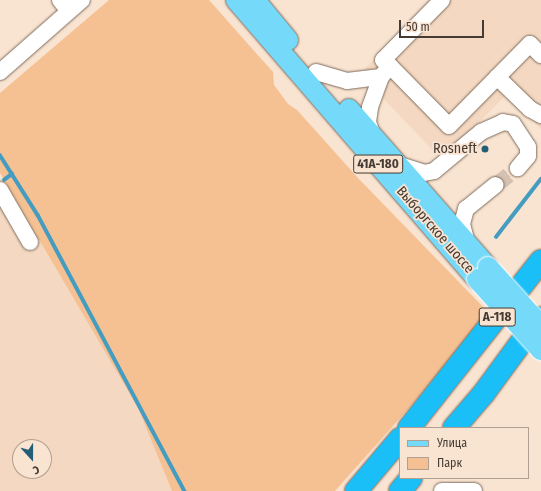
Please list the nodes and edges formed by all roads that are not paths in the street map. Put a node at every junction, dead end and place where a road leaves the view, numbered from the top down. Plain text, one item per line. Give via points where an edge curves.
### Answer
1 (82, 0) edge
2 (236, 0) edge
3 (255, 0) edge
4 (442, 0) edge
5 (65, 6) edge
6 (541, 55) edge
7 (0, 72) edge
8 (316, 72) junction
9 (386, 72) junction
10 (497, 77) junction
11 (541, 115) edge
12 (373, 137) junction
13 (397, 164) junction
14 (518, 168) tunnel mouth
15 (496, 185) tunnel mouth
16 (0, 190) edge
17 (30, 242) dead end
18 (467, 243) junction
19 (541, 261) edge
20 (483, 273) junction
21 (541, 316) edge
22 (541, 326) edge
23 (541, 350) edge
24 (410, 427) edge
25 (455, 427) edge
26 (399, 440) edge
27 (410, 479) edge
28 (356, 491) edge
29 (400, 491) edge
30 (442, 491) edge
31 (474, 491) edge

1 - 5 street
2 - 20 main road, Выборгское шоссе / 41А-180
3 - 8 main road, Выборгское шоссе / 41А-180
4 - 9 street via 383,60
5 - 7 street
6 - 10 street via 530,44
8 - 9 street via 347,81
8 - 12 main road, Выборгское шоссе / 41А-180
9 - 10 street via 449,126
9 - 12 street via 370,107 368,122
10 - 11 street via 530,109
12 - 13 main road, Выборгское шоссе / 41А-180
13 - 14 street via 424,173 434,171 481,132 503,122 513,124 528,147 528,156
13 - 18 main road, Выборгское шоссе / 41А-180
15 - 18 street via 466,209 462,224
16 - 17 street
18 - 20 main road, Выборгское шоссе / 41А-180
19 - 24 highway, А-118
20 - 22 main road, Выборгское шоссе / 41А-180, bridge
20 - 23 main road, Выборгское шоссе / 41А-180, bridge
21 - 25 highway, А-118 via 484,393
26 - 28 highway
27 - 29 highway
30 - 31 street

